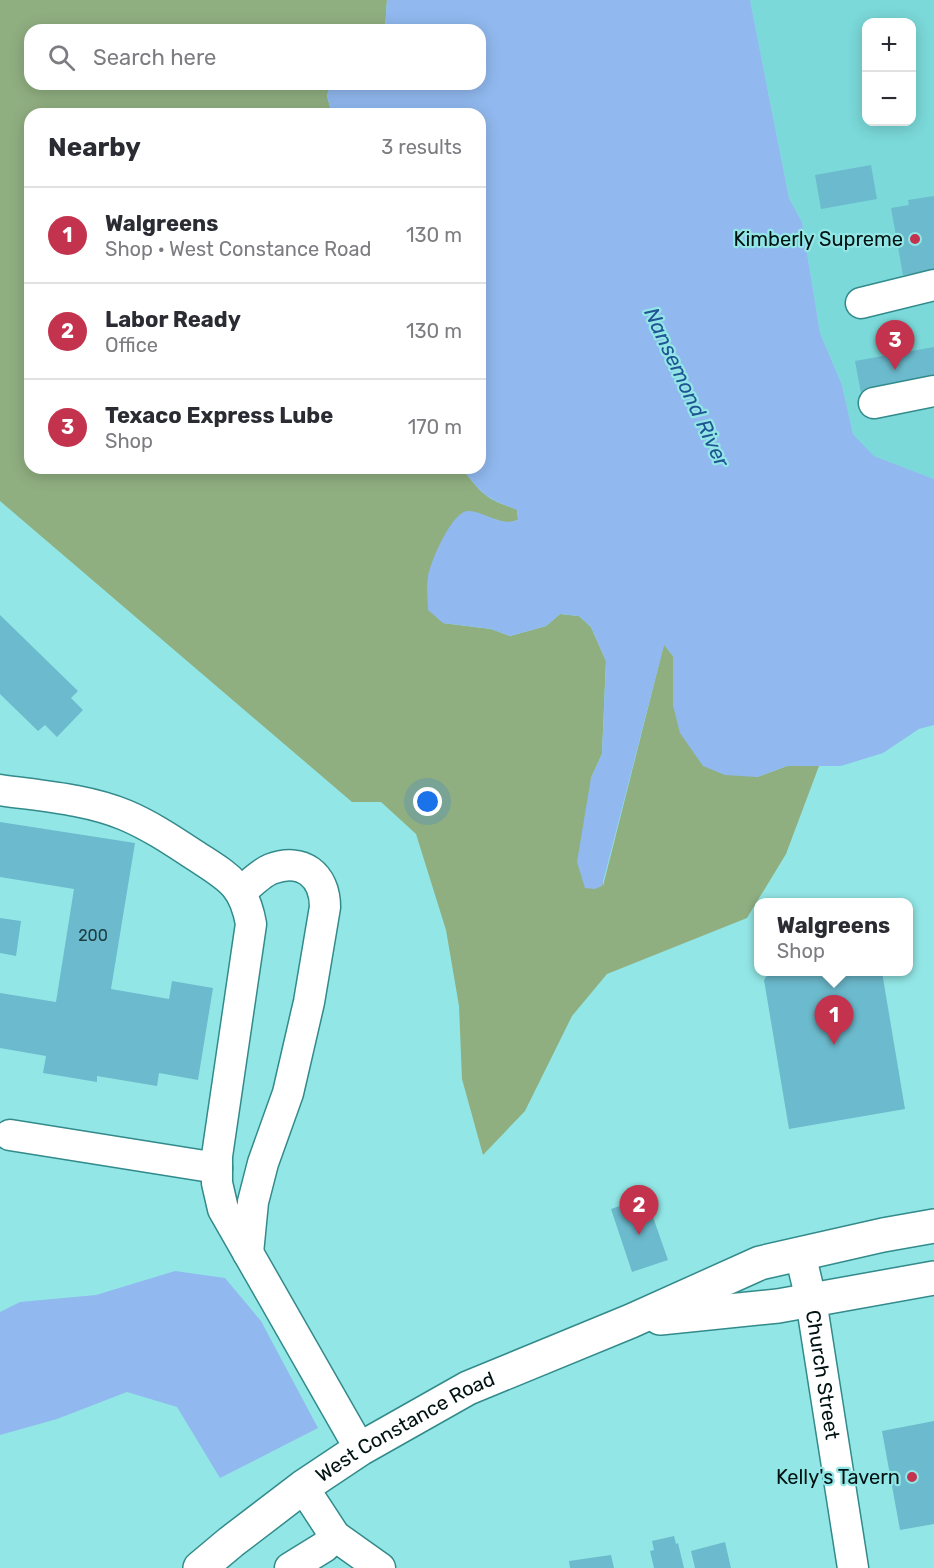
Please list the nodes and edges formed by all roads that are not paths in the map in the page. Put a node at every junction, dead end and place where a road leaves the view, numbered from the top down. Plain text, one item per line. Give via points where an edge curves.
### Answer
1 (934, 285) edge
2 (861, 303) dead end
3 (934, 391) edge
4 (874, 404) dead end
5 (0, 790) edge
6 (241, 892) junction
7 (3, 1132) edge
8 (217, 1168) junction
9 (934, 1226) edge
10 (248, 1253) junction
11 (800, 1253) junction
12 (934, 1278) edge
13 (811, 1300) junction
14 (631, 1321) junction
15 (360, 1449) junction
16 (303, 1487) junction
17 (335, 1536) junction
18 (200, 1568) edge
19 (290, 1568) edge
20 (380, 1568) edge
21 (853, 1568) edge

1 - 2 street
3 - 4 street
5 - 6 street via 80,802 124,815 159,831 228,878
6 - 8 street via 251,924
6 - 10 street via 270,870 292,865 315,875 325,896 309,1002 288,1093 253,1202
7 - 8 street
8 - 10 street via 223,1209
9 - 11 main road, West Constance Road
10 - 15 street
11 - 13 street, Church Street
11 - 14 main road, West Constance Road via 760,1263
12 - 13 main road, West Constance Road
13 - 14 main road, West Constance Road
13 - 21 street, Church Street
14 - 15 main road, West Constance Road via 468,1388
15 - 16 main road, West Constance Road
16 - 17 street
16 - 18 main road, West Constance Road
17 - 19 street
17 - 20 street

